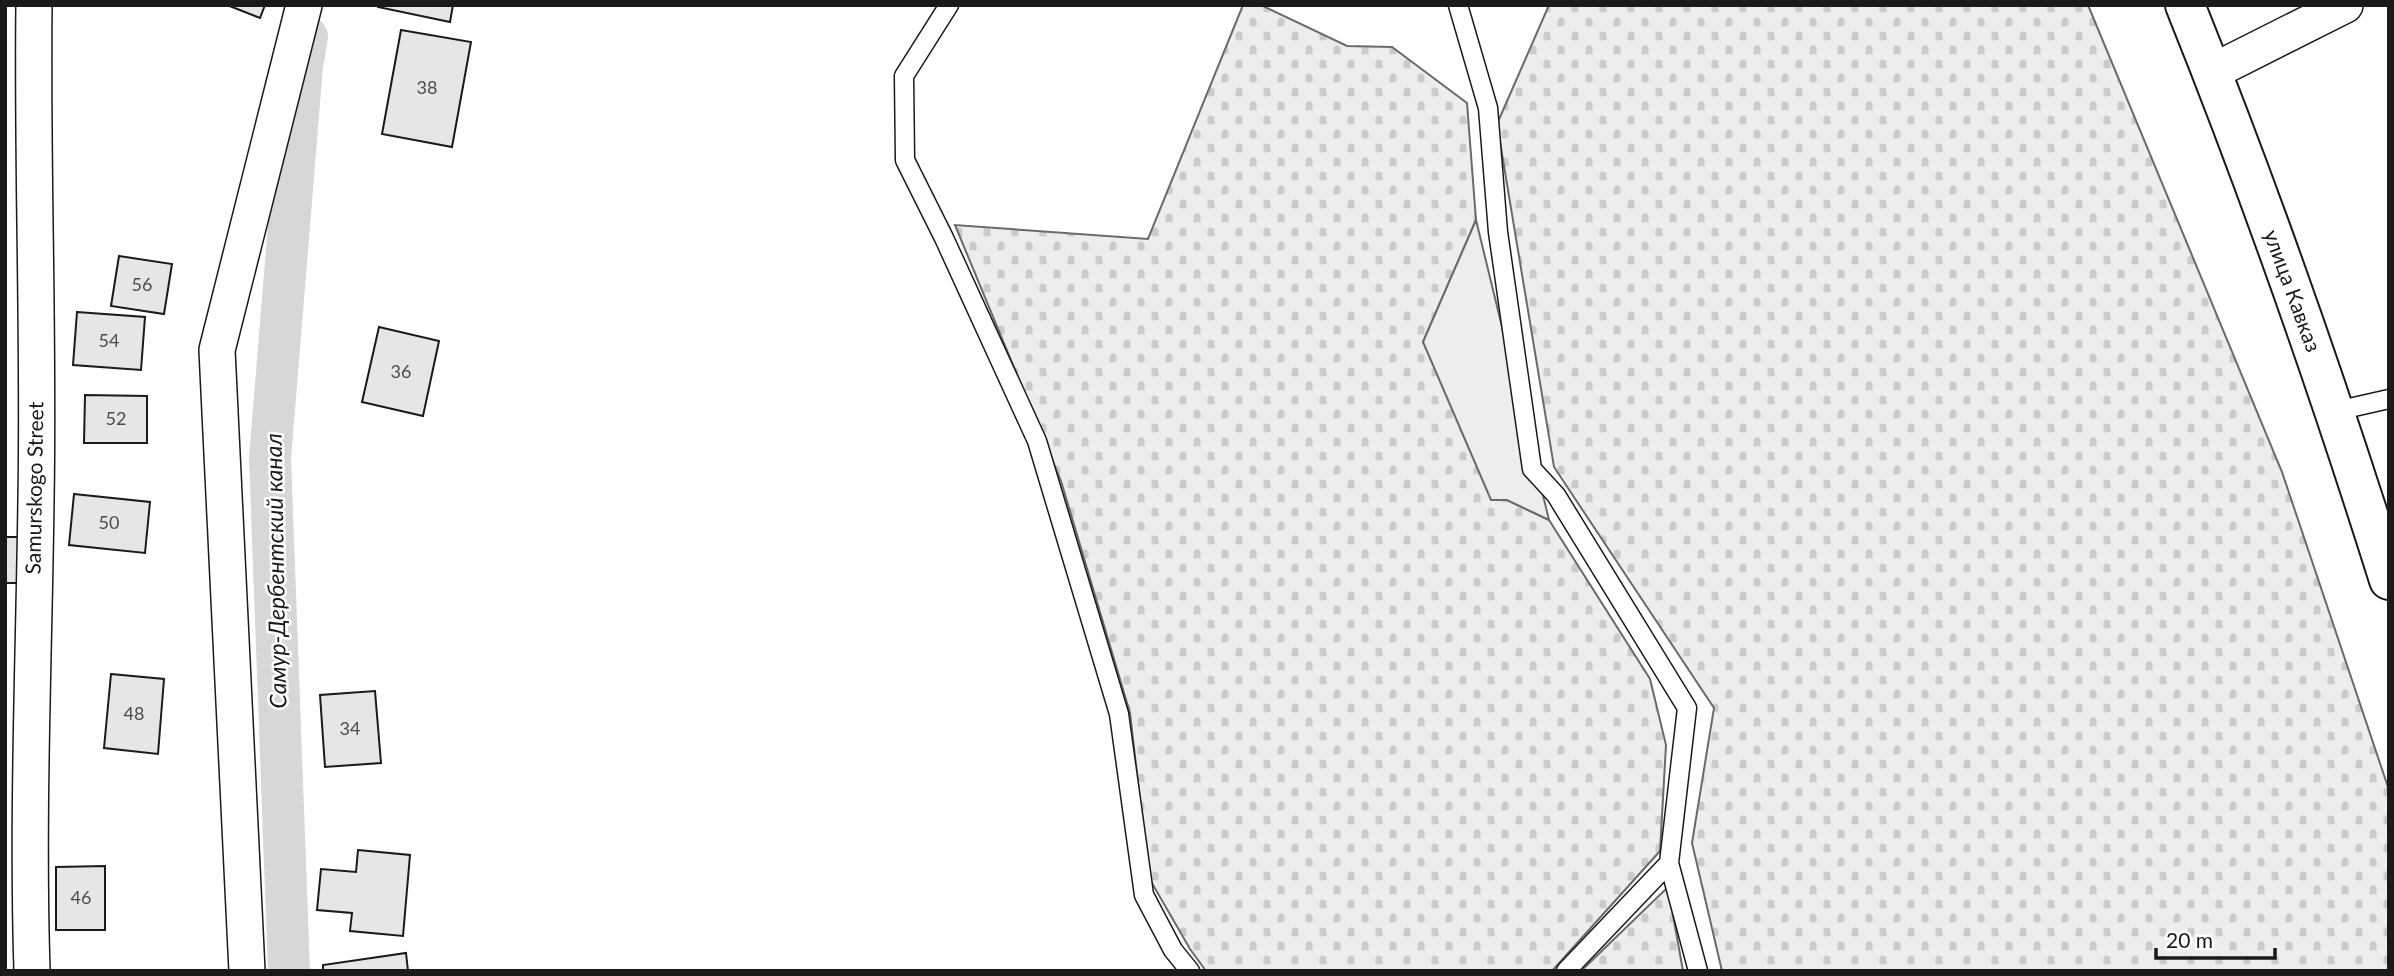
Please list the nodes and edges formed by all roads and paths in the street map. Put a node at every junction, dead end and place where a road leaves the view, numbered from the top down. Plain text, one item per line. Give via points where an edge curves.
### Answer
1 (34, 5) edge
2 (304, 5) edge
3 (949, 5) edge
4 (1458, 5) edge
5 (2185, 5) edge
6 (2345, 5) edge
7 (2212, 72) junction
8 (2389, 399) edge
9 (2336, 411) junction
10 (2389, 580) edge
11 (18, 682) edge
12 (1669, 863) junction
13 (32, 971) edge
14 (247, 971) edge
15 (1190, 971) edge
16 (1566, 971) edge
17 (1698, 971) edge

1 - 11 street, Samurskogo Street via 36,497
2 - 14 street via 217,350
3 - 15 lane via 904,76 905,160 1037,441 1119,715 1143,895
4 - 12 lane via 1488,108 1498,232 1532,469 1556,495 1687,708
5 - 7 highway, улица Кавказ
6 - 7 street
7 - 9 highway, улица Кавказ
8 - 9 lane
9 - 10 highway, улица Кавказ
11 - 13 street, Samurskogo Street
12 - 16 lane
12 - 17 lane

